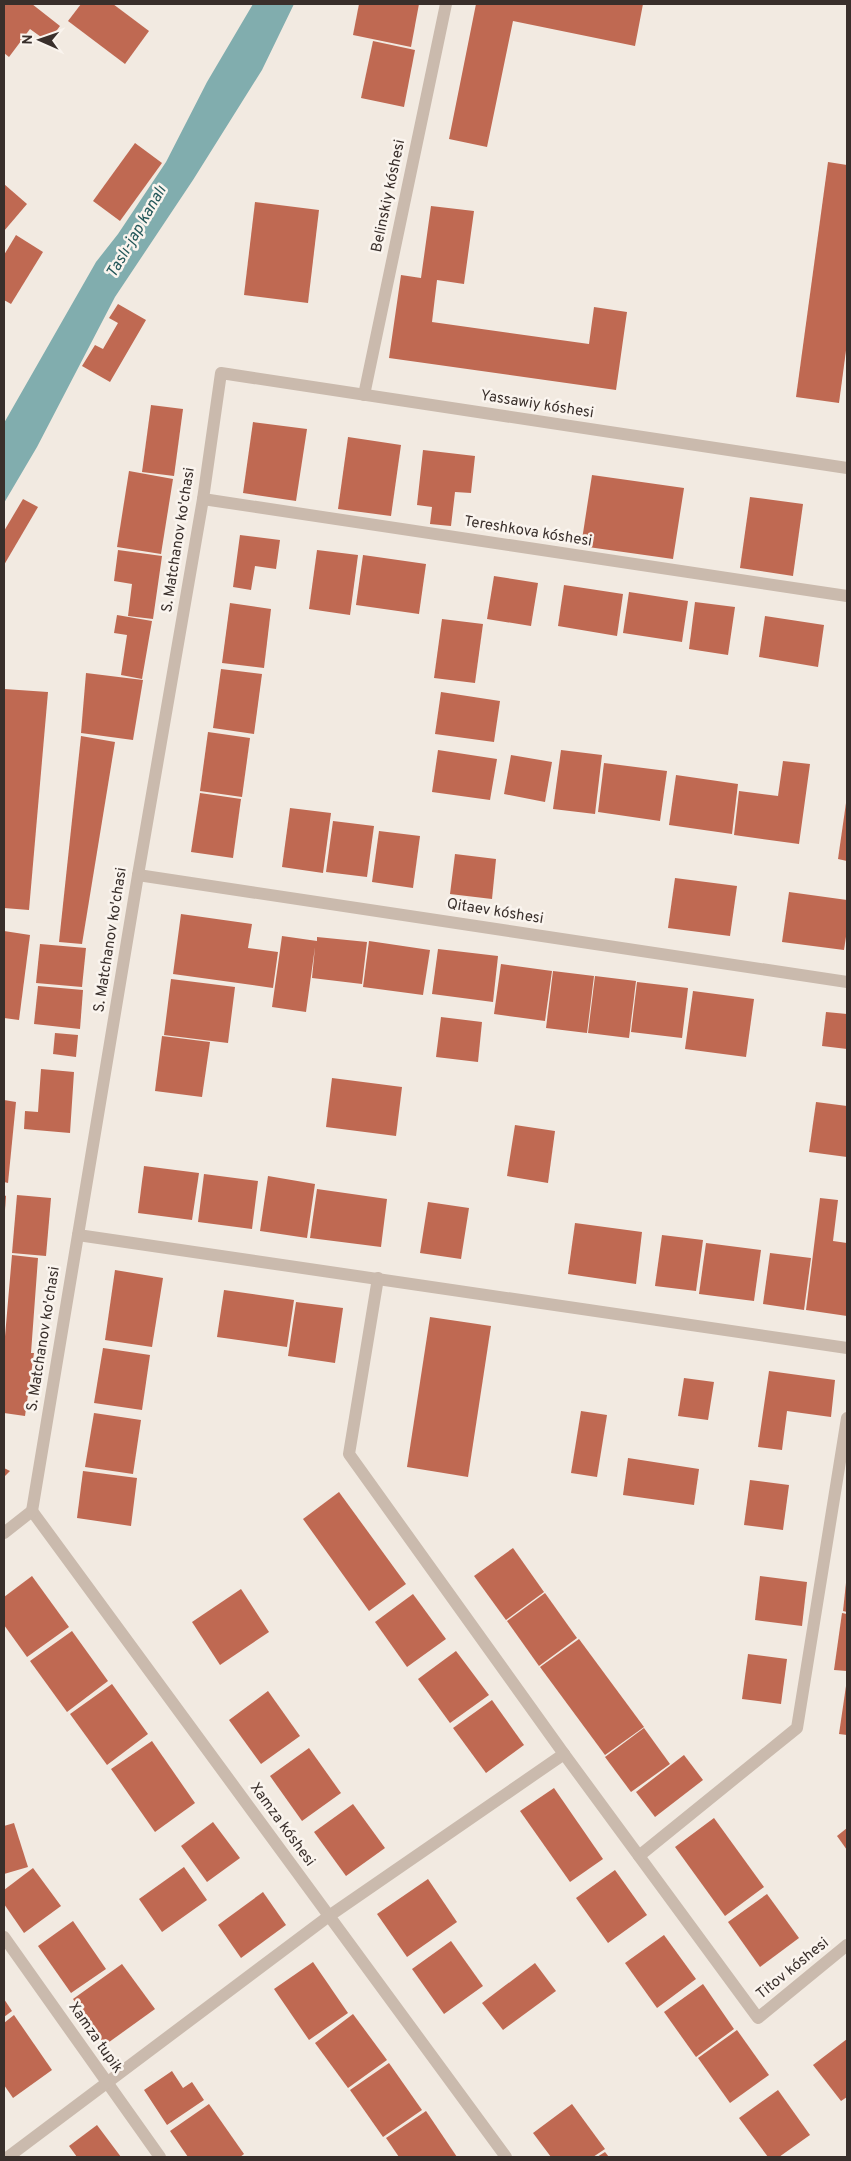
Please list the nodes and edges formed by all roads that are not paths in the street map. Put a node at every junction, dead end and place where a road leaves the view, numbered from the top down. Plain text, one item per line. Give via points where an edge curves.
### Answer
1 (446, 4) edge
2 (221, 373) joint
3 (364, 395) junction
4 (847, 468) edge
5 (203, 499) junction
6 (847, 596) edge
7 (138, 875) junction
8 (847, 982) edge
9 (78, 1235) junction
10 (378, 1278) junction
11 (847, 1348) edge
12 (847, 1418) edge
13 (32, 1511) junction
14 (4, 1533) edge
15 (564, 1754) junction
16 (639, 1856) junction
17 (329, 1916) junction
18 (4, 1937) edge
19 (847, 1945) edge
20 (107, 2083) junction
21 (8, 2157) edge
22 (160, 2157) edge
23 (506, 2157) edge

1 - 3 street, Belinskiy kóshesi
2 - 3 street, Yassawiy kóshesi
2 - 5 street, S. Matchanov ko'chasi
3 - 4 street, Yassawiy kóshesi
5 - 6 street, Tereshkova kóshesi
5 - 7 street, S. Matchanov ko'chasi
7 - 8 street, Qitaev kóshesi
7 - 9 street, S. Matchanov ko'chasi
9 - 10 street
9 - 13 street, S. Matchanov ko'chasi
10 - 11 street
10 - 15 street via 349,1454
12 - 16 street via 797,1728
13 - 14 street
13 - 17 street, Xamza kóshesi
15 - 16 street
15 - 17 street
16 - 19 street, Titov kóshesi via 758,2018
17 - 20 street
17 - 23 street, Xamza kóshesi
18 - 20 street, Xamza tupik
20 - 21 street
20 - 22 street, Xamza tupik

